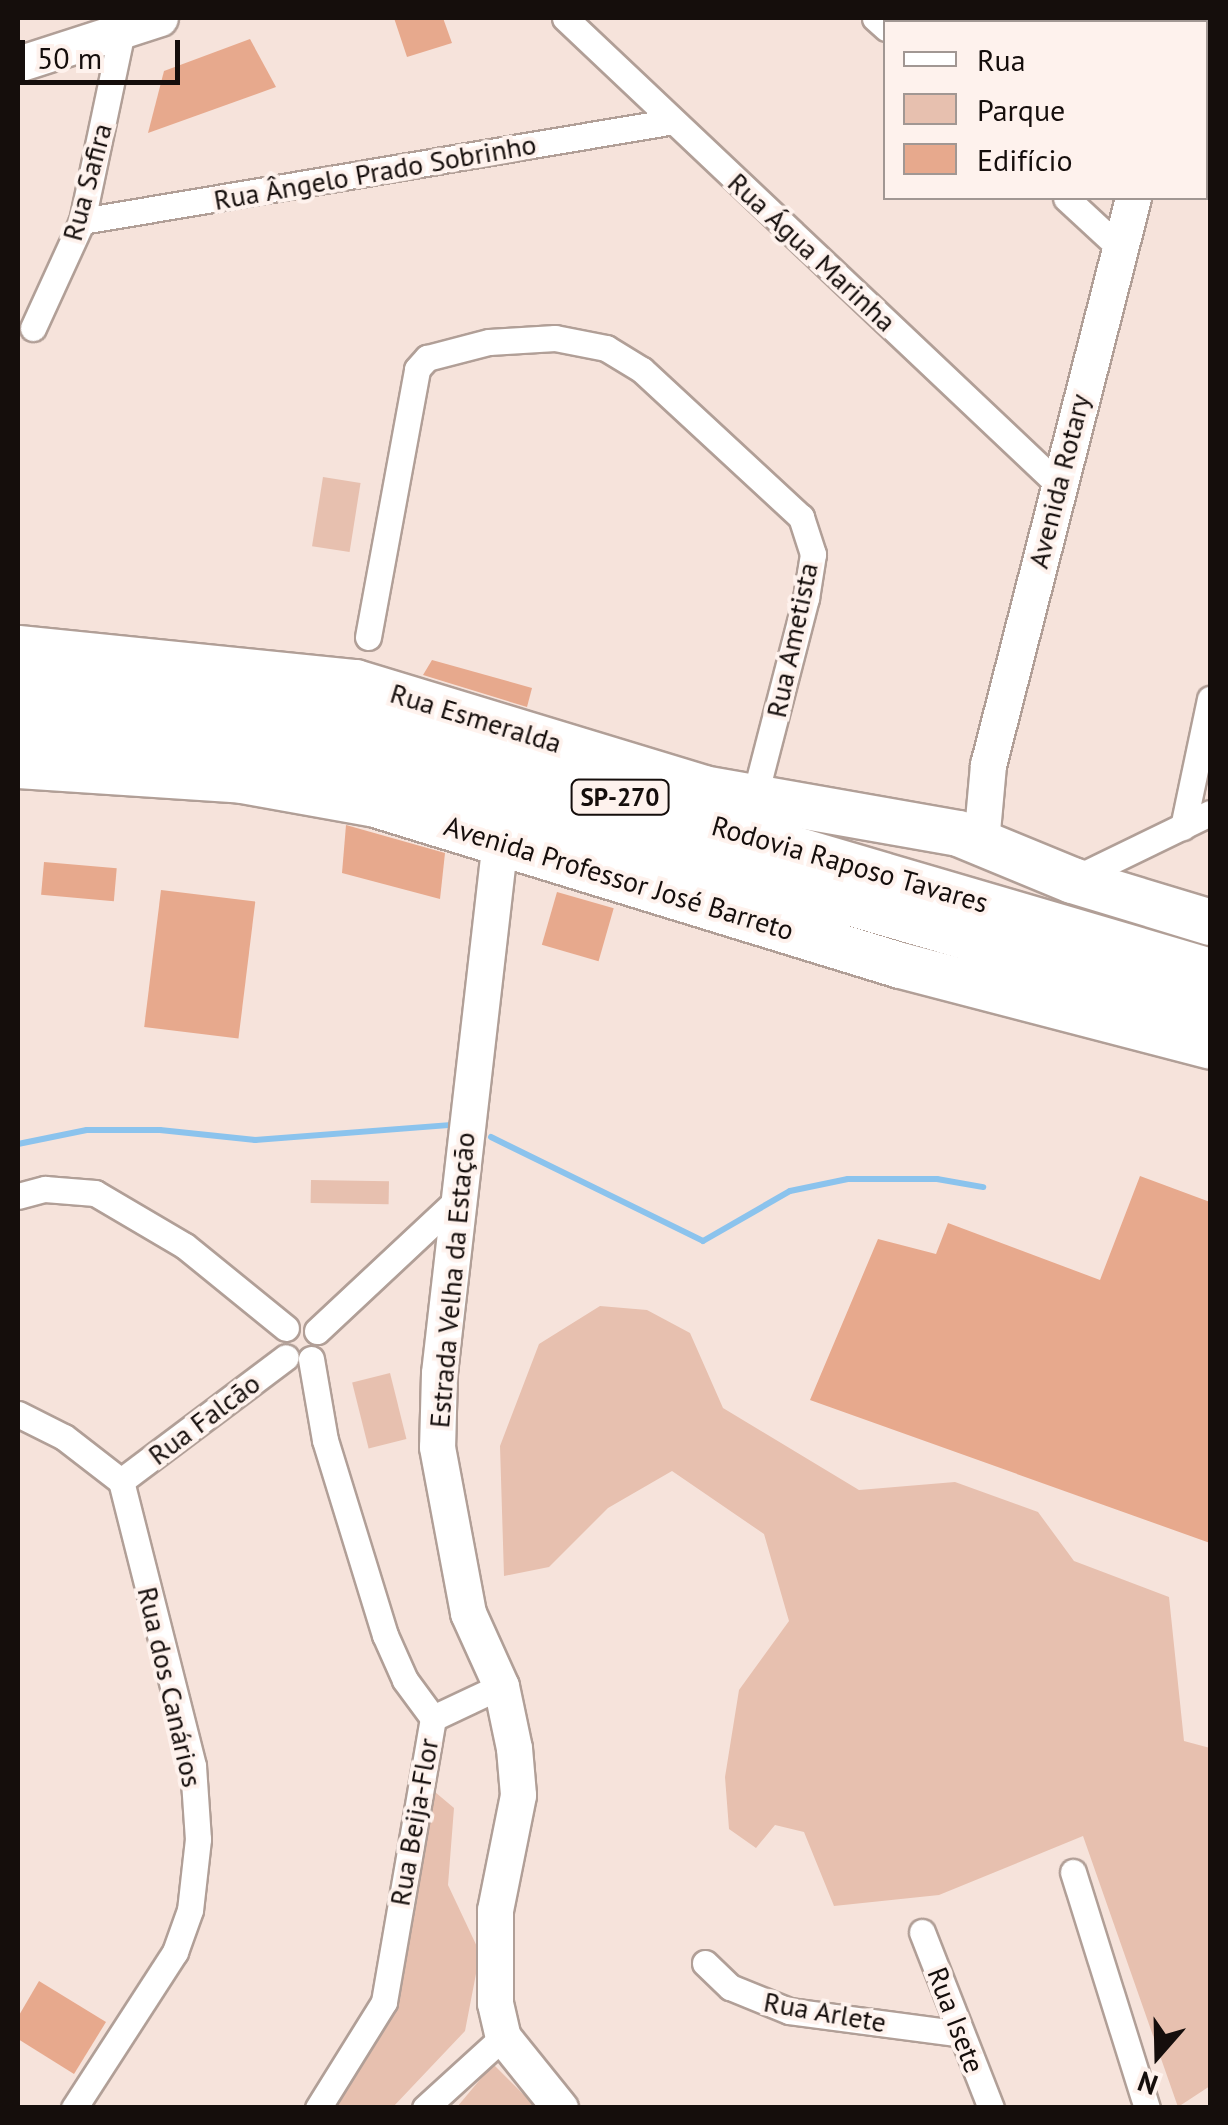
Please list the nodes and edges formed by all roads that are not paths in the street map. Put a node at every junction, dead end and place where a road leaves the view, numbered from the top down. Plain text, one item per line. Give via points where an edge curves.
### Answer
1 (160, 18) edge
2 (565, 18) edge
3 (122, 30) junction
4 (18, 64) edge
5 (668, 122) junction
6 (1068, 200) edge
7 (1132, 200) edge
8 (82, 222) junction
9 (1120, 248) junction
10 (33, 328) dead end
11 (1060, 486) junction
12 (368, 636) dead end
13 (18, 648) edge
14 (18, 684) edge
15 (1210, 699) edge
16 (18, 726) edge
17 (18, 764) edge
18 (754, 799) junction
19 (1210, 812) edge
20 (1182, 827) junction
21 (962, 836) junction
22 (500, 840) junction
23 (1072, 880) junction
24 (1210, 922) edge
25 (1210, 971) edge
26 (1210, 1011) edge
27 (1210, 1046) edge
28 (18, 1196) edge
29 (458, 1200) junction
30 (286, 1328) junction
31 (317, 1331) junction
32 (298, 1358) junction
33 (18, 1414) edge
34 (121, 1480) junction
35 (501, 1686) junction
36 (433, 1718) junction
37 (1073, 1872) dead end
38 (922, 1932) dead end
39 (705, 1963) dead end
40 (958, 2032) junction
41 (503, 2038) junction
42 (74, 2108) edge
43 (318, 2108) edge
44 (425, 2108) edge
45 (560, 2108) edge
46 (991, 2108) edge
47 (1147, 2108) edge

1 - 3 street
2 - 5 street, Rua Água Marinha
3 - 4 street
3 - 8 street, Rua Safira
5 - 8 street, Rua Ângelo Prado Sobrinho
5 - 11 street, Rua Água Marinha
6 - 9 street
7 - 9 street, Avenida Rotary
8 - 10 street, Rua Safira
9 - 11 street, Avenida Rotary
11 - 21 street, Avenida Rotary via 988,765
12 - 18 street, Rua Ametista via 411,385 426,358 489,342 555,338 606,348 642,370 802,517 813,554
13 - 18 highway, Rua Esmeralda via 355,682
14 - 25 highway, Rodovia Raposo Tavares / SP-270 via 246,704 410,736
15 - 20 street
16 - 26 highway, Rodovia Raposo Tavares / SP-270 via 236,742 383,766
17 - 22 highway, Avenida Professor José Barreto via 299,787
18 - 21 highway, Rua Esmeralda
19 - 20 street
20 - 23 street
21 - 23 highway, Rua Esmeralda
22 - 26 highway via 623,857
22 - 27 highway, Avenida Professor José Barreto via 846,949
22 - 29 street, Estrada Velha da Estação
23 - 24 highway, Rua Esmeralda
28 - 30 street via 45,1189 96,1193 185,1246
29 - 31 street
29 - 35 street, Estrada Velha da Estação via 437,1447 468,1613
30 - 31 street via 302,1322
30 - 32 street via 281,1348
31 - 32 street via 320,1346
32 - 34 street, Rua Falcão
32 - 36 street, Rua Beija-Flor via 385,1635 405,1680
33 - 34 street via 64,1437
34 - 42 street, Rua dos Canários via 193,1766 198,1839 190,1910 175,1952
35 - 36 street
35 - 41 street, Estrada Velha da Estação via 518,1795 495,1910 491,1973
36 - 43 street, Rua Beija-Flor via 384,2002
37 - 47 street
38 - 40 street, Rua Isete
39 - 40 street, Rua Arlete via 730,1987 790,2011
40 - 46 street, Rua Isete
41 - 44 street
41 - 45 street, Estrada Velha da Estação

